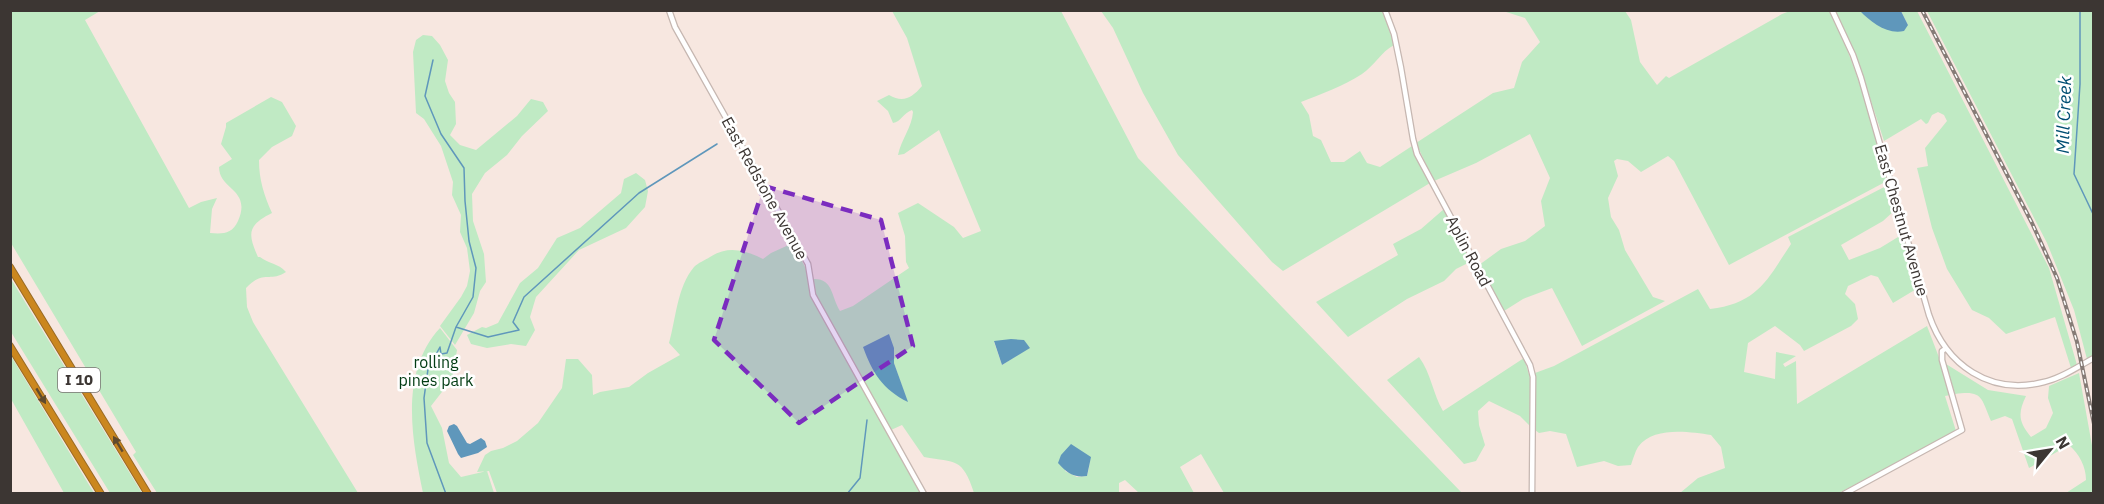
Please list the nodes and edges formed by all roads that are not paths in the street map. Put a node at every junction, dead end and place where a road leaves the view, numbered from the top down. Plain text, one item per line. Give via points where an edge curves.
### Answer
1 (669, 10) edge
2 (1385, 10) edge
3 (1833, 10) edge
4 (10, 267) edge
5 (10, 346) edge
6 (1945, 349) junction
7 (2094, 358) edge
8 (101, 494) edge
9 (148, 494) edge
10 (924, 494) edge
11 (1532, 494) edge
12 (1844, 494) edge

1 - 10 street, East Redstone Avenue via 808,264 813,294
2 - 11 street, Aplin Road via 1394,34 1415,150 1532,370
3 - 6 street, East Chestnut Avenue via 1857,65 1929,315
9 -> 4 highway, I 10
5 -> 8 highway, I 10
6 - 7 street via 1977,375 2018,386 2052,380
6 - 12 street, East Chestnut Avenue via 1942,360 1962,430

